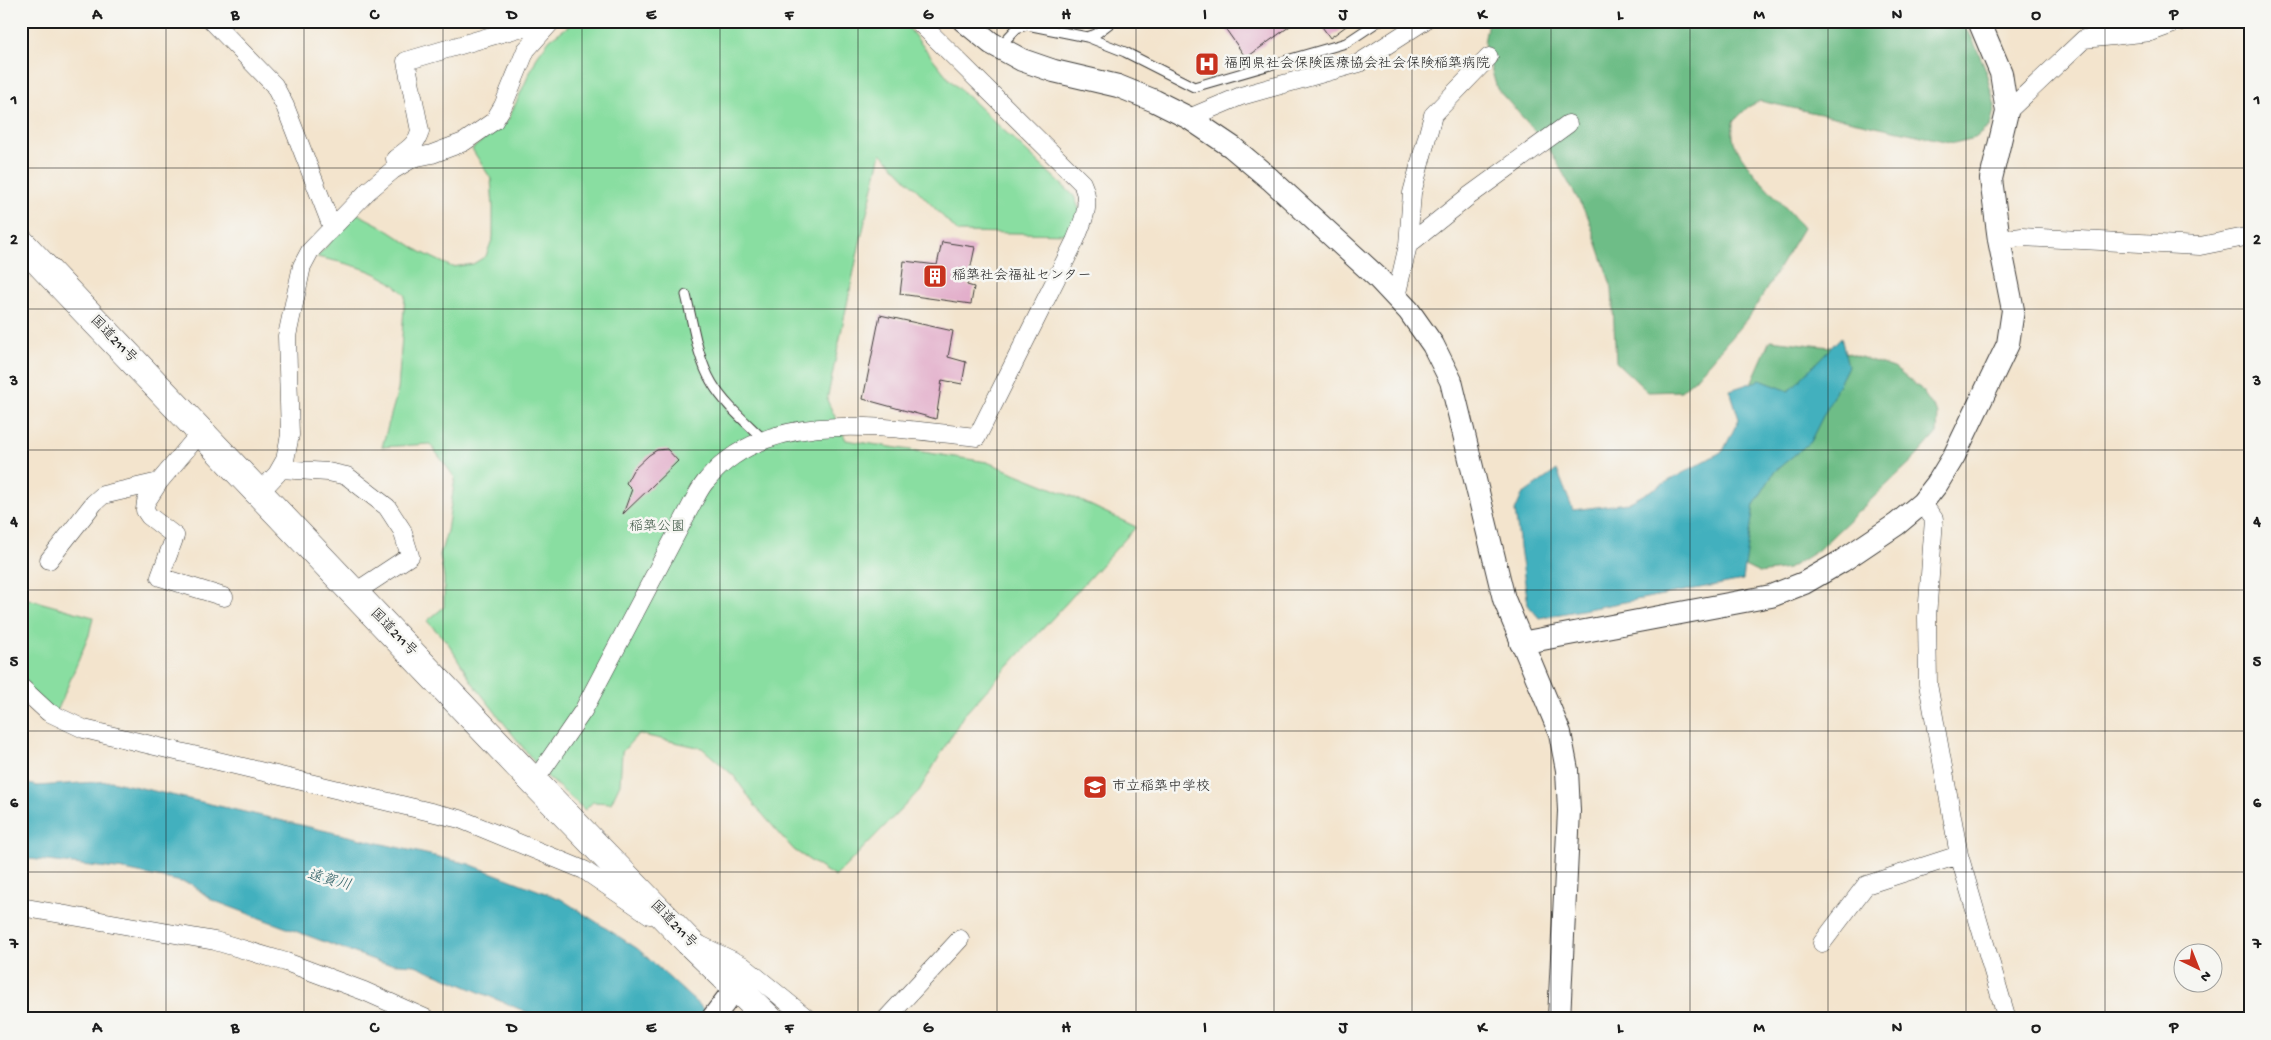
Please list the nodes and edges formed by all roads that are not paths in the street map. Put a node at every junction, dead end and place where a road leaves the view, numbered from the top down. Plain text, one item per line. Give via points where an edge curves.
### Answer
1 (212, 21) edge
2 (552, 21) edge
3 (918, 21) edge
4 (964, 21) edge
5 (1113, 21) edge
6 (1379, 21) edge
7 (1424, 21) edge
8 (1979, 21) edge
9 (2181, 21) edge
10 (2149, 27) edge
11 (528, 28) edge
12 (1087, 37) junction
13 (999, 47) junction
14 (1489, 57) dead end
15 (2007, 112) junction
16 (1189, 118) junction
17 (1568, 124) dead end
18 (368, 191) junction
19 (332, 227) junction
20 (2250, 236) edge
21 (1999, 240) junction
22 (21, 244) edge
23 (1408, 245) junction
24 (686, 295) dead end
25 (1396, 297) junction
26 (200, 432) junction
27 (764, 440) junction
28 (280, 469) junction
29 (159, 482) junction
30 (259, 493) junction
31 (1922, 503) junction
32 (49, 560) dead end
33 (354, 592) junction
34 (224, 597) dead end
35 (1521, 643) junction
36 (21, 687) edge
37 (534, 782) junction
38 (1959, 855) junction
39 (21, 907) edge
40 (960, 939) dead end
41 (689, 942) junction
42 (1822, 943) dead end
43 (731, 993) junction
44 (427, 1019) edge
45 (712, 1019) edge
46 (769, 1019) edge
47 (808, 1019) edge
48 (886, 1019) edge
49 (1559, 1019) edge
50 (2007, 1019) edge

1 - 19 street via 274,85
2 - 11 street
3 - 27 street via 1082,183 1087,194 1086,215 977,437 858,426 798,430
4 - 13 street
5 - 12 lane
6 - 12 lane via 1346,44 1194,87
7 - 16 street via 1359,63 1241,96
8 - 15 street via 2001,73
9 - 10 street
10 - 15 street via 2084,39
11 - 18 street via 526,50 494,121 464,142 413,158
11 - 18 street via 406,61 420,131 418,139 381,172
12 - 13 lane via 1027,24 1018,28
13 - 16 street via 1022,60 1054,71 1118,86
14 - 23 street via 1433,114 1412,193
15 - 21 street via 1991,179
16 - 25 street via 1232,147 1270,179
17 - 23 street
18 - 19 street
19 - 28 street via 310,251 298,280 287,336 290,435
20 - 21 street via 2200,246 2022,237
21 - 31 street via 2013,310 2008,344 1954,456 1938,484
22 - 26 highway, 国道211号
23 - 25 street
24 - 27 lane via 711,382 723,399
25 - 35 street via 1433,345 1450,381 1504,599
26 - 29 street
26 - 30 highway, 国道211号
27 - 37 street via 742,450 706,480 584,711
28 - 30 street
28 - 33 street via 347,476 387,507 402,530 410,556
29 - 32 street via 103,496
29 - 34 street via 146,502 145,510 175,536 160,577
30 - 33 highway, 国道211号
31 - 35 street via 1842,561 1804,583 1771,596
31 - 38 street via 1934,519 1928,684
33 - 37 highway, 国道211号
35 - 49 street via 1560,733 1567,770 1569,811
36 - 41 street via 48,712 84,728 469,822 584,870
37 - 41 highway, 国道211号
38 - 42 street via 1866,885
38 - 50 street
39 - 44 street via 215,941 286,962
40 - 48 street
41 - 43 highway, 国道211号
41 - 47 street via 742,965
43 - 45 street
43 - 46 highway, 国道211号

